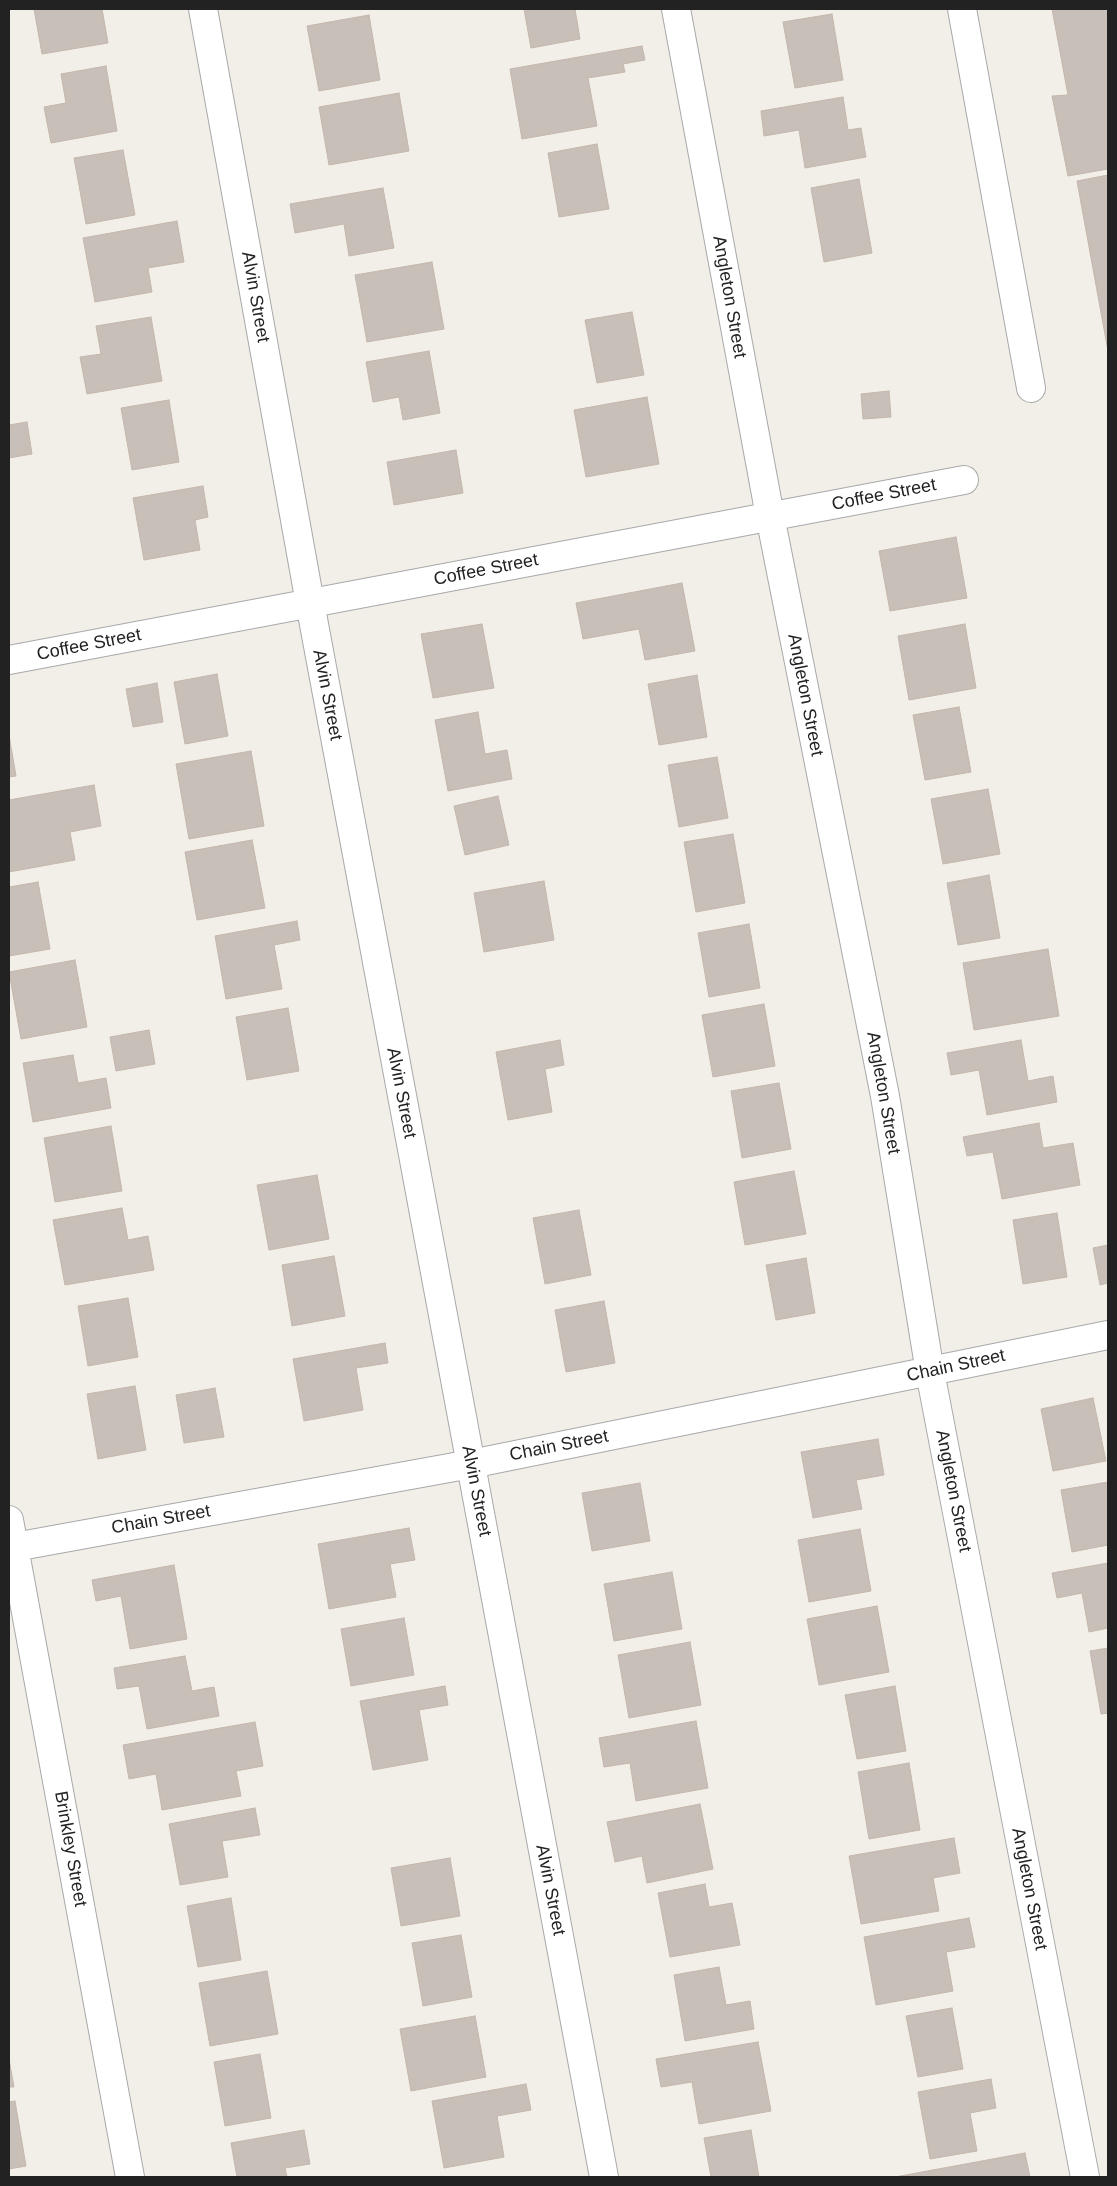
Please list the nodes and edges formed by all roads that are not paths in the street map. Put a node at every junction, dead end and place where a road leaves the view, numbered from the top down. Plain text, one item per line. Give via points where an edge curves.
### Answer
1 (202, 9) edge
2 (676, 9) edge
3 (962, 9) edge
4 (1031, 388) dead end
5 (964, 480) dead end
6 (770, 516) junction
7 (310, 604) junction
8 (9, 660) edge
9 (1108, 1335) edge
10 (930, 1372) junction
11 (470, 1464) junction
12 (9, 1520) edge
13 (11, 1548) edge
14 (130, 2177) edge
15 (604, 2177) edge
16 (1084, 2177) edge

1 - 7 street, Alvin Street
2 - 6 street, Angleton Street
3 - 4 street
5 - 6 street, Coffee Street
6 - 7 street, Coffee Street
6 - 10 street, Angleton Street via 885,1096
7 - 8 street, Coffee Street
7 - 11 street, Alvin Street
9 - 10 street, Chain Street
10 - 11 street, Chain Street
10 - 16 street, Angleton Street
11 - 13 street, Chain Street
11 - 15 street, Alvin Street
12 - 13 street, Brinkley Street
13 - 14 street, Brinkley Street

